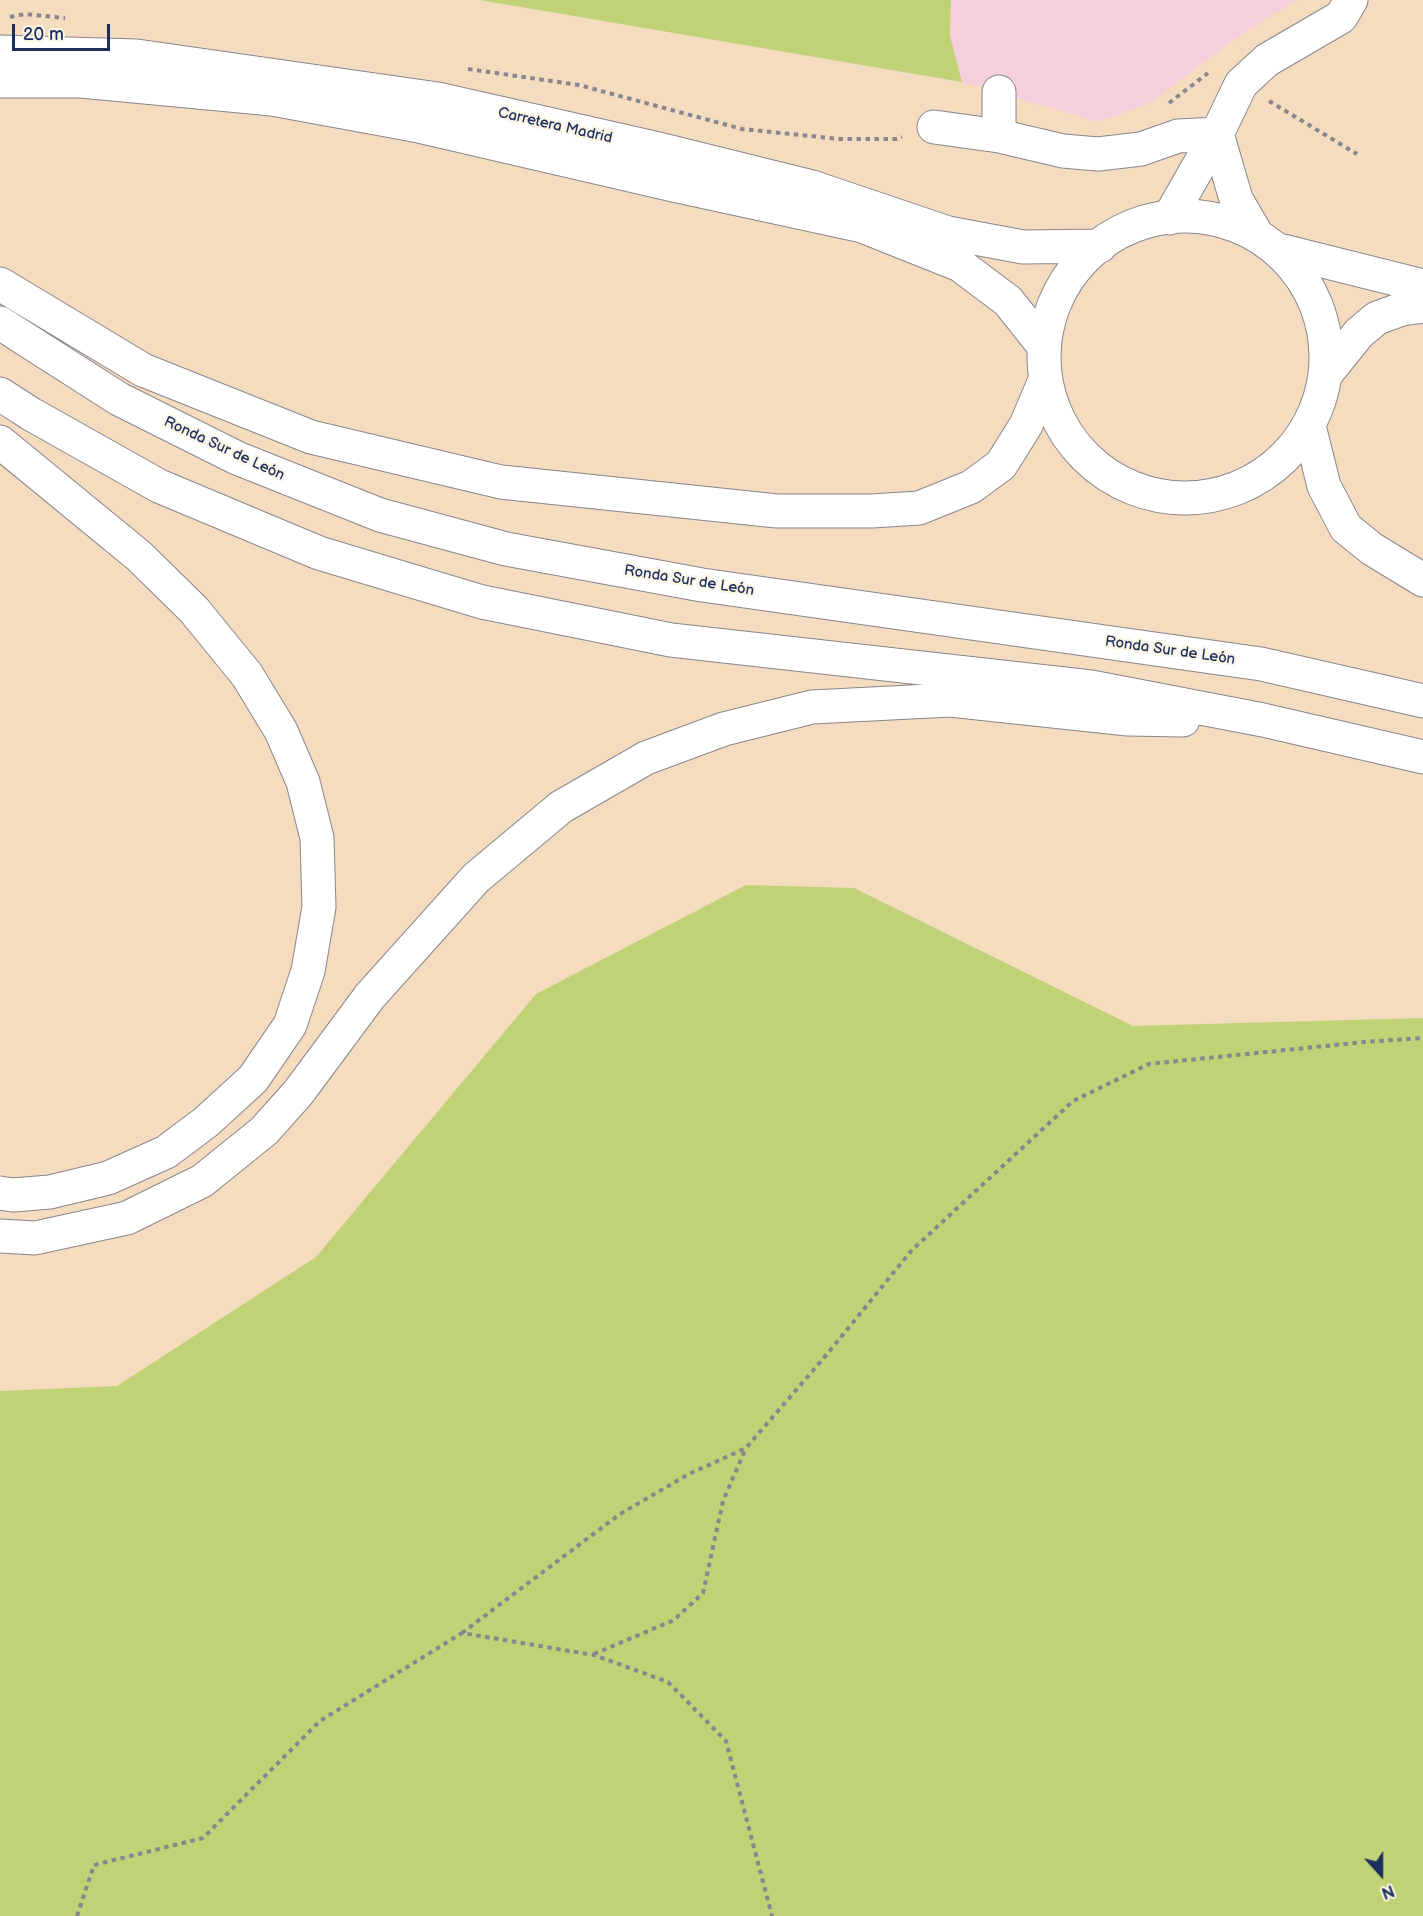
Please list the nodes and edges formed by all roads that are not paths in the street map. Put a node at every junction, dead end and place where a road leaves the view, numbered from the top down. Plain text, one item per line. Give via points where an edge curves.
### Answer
1 (1351, 0) edge
2 (0, 51) edge
3 (0, 81) edge
4 (999, 92) dead end
5 (934, 127) dead end
6 (1217, 134) junction
7 (999, 136) junction
8 (1169, 218) junction
9 (1254, 230) junction
10 (1100, 246) junction
11 (1283, 251) junction
12 (0, 284) edge
13 (1423, 286) edge
14 (1423, 306) edge
15 (0, 322) edge
16 (1042, 345) junction
17 (1326, 374) junction
18 (1045, 380) junction
19 (0, 394) edge
20 (1309, 426) junction
21 (0, 442) edge
22 (1423, 580) edge
23 (1423, 701) edge
24 (1263, 720) junction
25 (1423, 757) edge
26 (0, 1193) edge
27 (0, 1236) edge

1 - 6 main road via 1341,17 1267,60 1241,84
2 - 10 main road, Carretera Madrid via 137,56 438,99 812,187 948,233 1023,247
3 - 16 main road, Carretera Madrid via 81,81 272,99 414,125 862,226 960,265 1008,301
4 - 7 main road
5 - 7 main road
6 - 7 main road via 1178,136 1141,149 1098,154 1063,151
6 - 8 main road
6 - 9 main road via 1236,199
8 - 9 main road via 1226,220
8 - 10 main road via 1133,227
9 - 11 main road
10 - 16 main road via 1074,271 1053,307
11 - 13 main road
11 - 17 main road via 1311,287 1325,330
12 - 18 main road via 143,370 311,436 501,482 777,512 919,508 971,488 1001,465 1026,425
14 - 17 main road via 1377,318 1359,333
15 - 23 main road, Ronda Sur de León via 119,399 237,458 380,515 506,549 702,585 1261,664
16 - 18 main road
17 - 20 main road
18 - 20 main road via 1058,422 1082,458 1117,483 1159,497 1203,498 1245,485 1281,460
19 - 24 main road via 159,486 319,553 482,602 671,640 1091,687
20 - 22 main road via 1324,486 1346,528
21 - 26 main road via 138,556 194,610 247,675 281,730 303,782 317,837 319,907 308,970 290,1025 253,1079 206,1122 166,1152 108,1178 51,1192
24 - 25 main road
24 - 27 main road via 1128,719 950,700 812,707 724,729 646,758 561,807 476,878 370,996 298,1094 264,1131 202,1181 127,1218 35,1239

